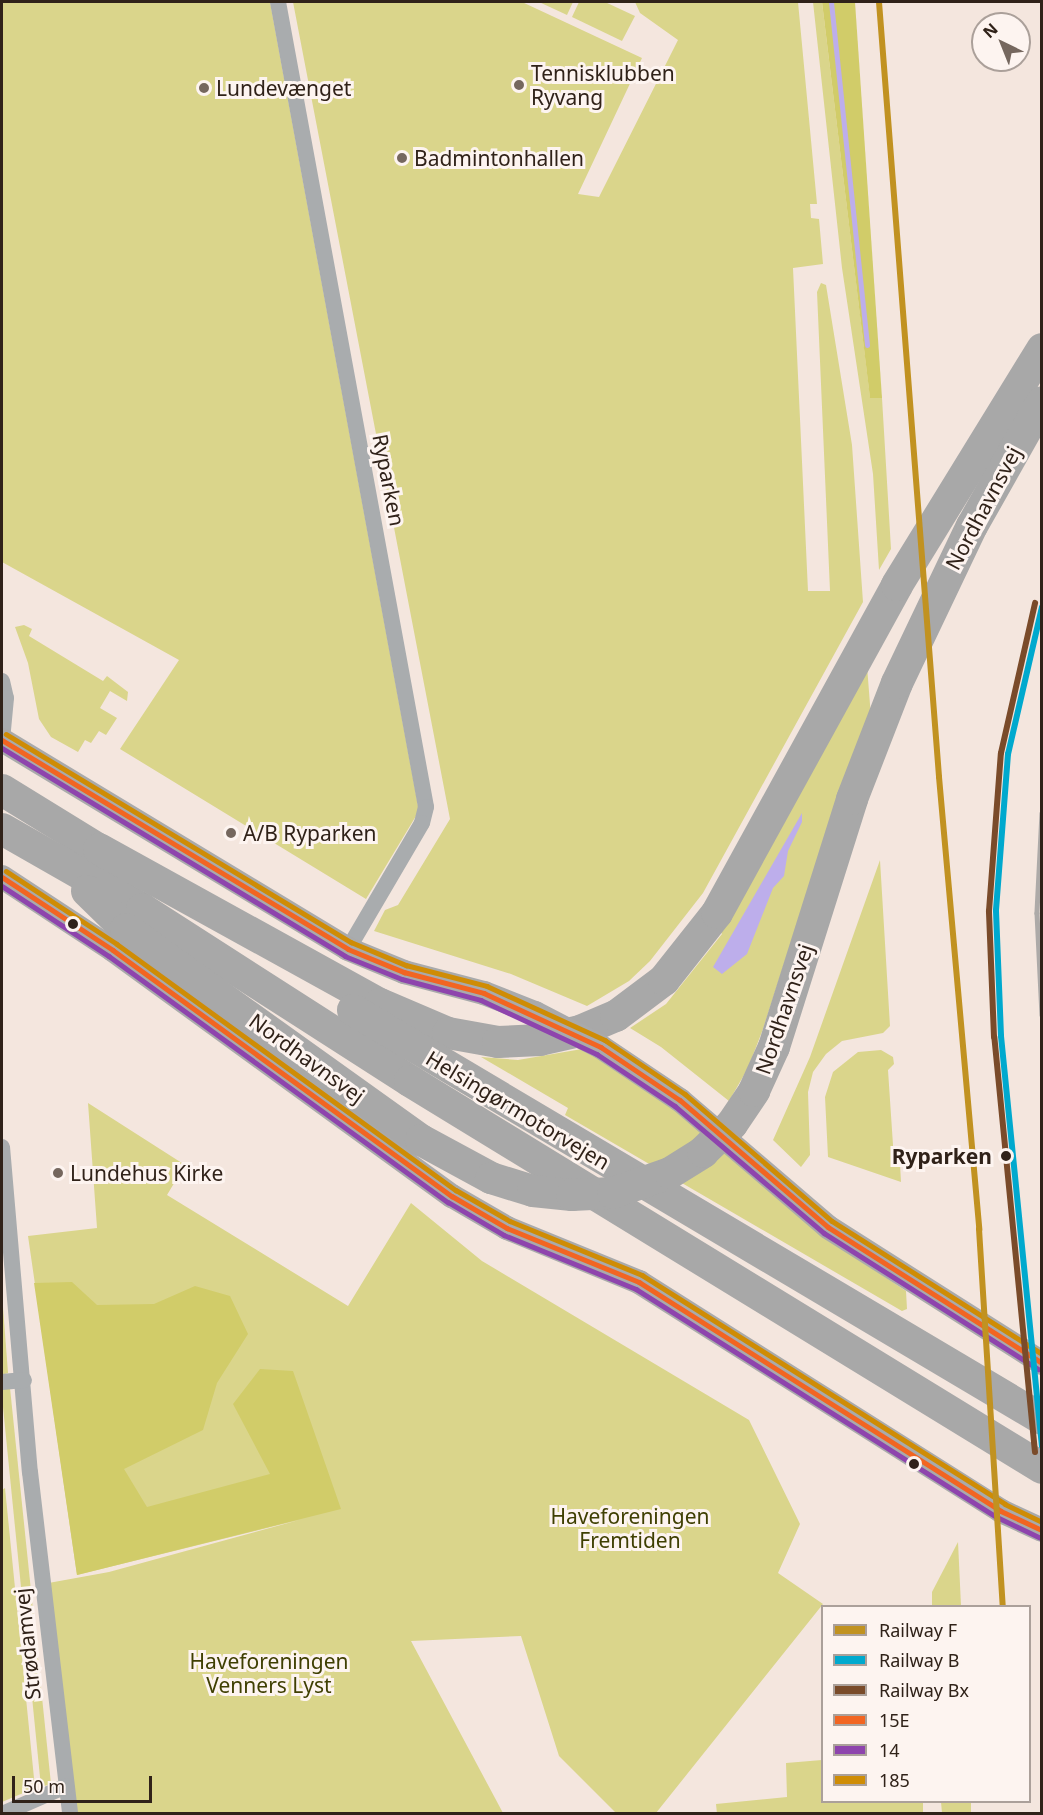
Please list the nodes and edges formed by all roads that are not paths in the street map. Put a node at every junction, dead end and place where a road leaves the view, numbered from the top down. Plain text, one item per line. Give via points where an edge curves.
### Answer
1 (278, 2) edge
2 (1041, 349) edge
3 (1041, 402) edge
4 (2, 681) edge
5 (2, 741) edge
6 (2, 790) edge
7 (2, 830) edge
8 (99, 849) junction
9 (60, 865) junction
10 (2, 877) edge
11 (348, 949) junction
12 (2, 1147) edge
13 (3, 1183) edge
14 (8, 1282) edge
15 (1041, 1363) edge
16 (24, 1380) junction
17 (2, 1382) edge
18 (1041, 1419) edge
19 (1041, 1468) edge
20 (1041, 1530) edge
21 (66, 1786) junction
22 (2, 1814) edge
23 (70, 1814) edge

1 - 11 street, Ryparken via 426,807 422,823
2 - 8 highway, Nordhavnsvej via 897,585 717,913 664,980 616,1016 580,1031 540,1040 498,1042 448,1033 380,1004
3 - 9 highway, Nordhavnsvej, bridge via 972,526 897,683 841,831 774,1047 754,1091 732,1124 703,1152 670,1173 613,1193 572,1196 533,1191 491,1178 430,1146 126,929
4 - 5 street via 6,698
5 - 11 street
6 - 8 highway, Helsingørmotorvejen
7 - 9 highway, Helsingørmotorvejen
8 - 18 highway, Helsingørmotorvejen via 370,1021
9 - 19 highway, Helsingørmotorvejen via 142,909 410,1081
10 - 20 street via 113,950 472,1208 507,1227 639,1282 1001,1511
11 - 15 street, bridge via 404,972 484,993 535,1013 602,1047 680,1100 828,1227
12 - 13 street, Strødamvej
13 - 14 street, Strødamvej
14 - 16 street, Strødamvej
16 - 17 street
16 - 21 street, Strødamvej via 30,1472
21 - 22 street
21 - 23 street, Strødamvej

